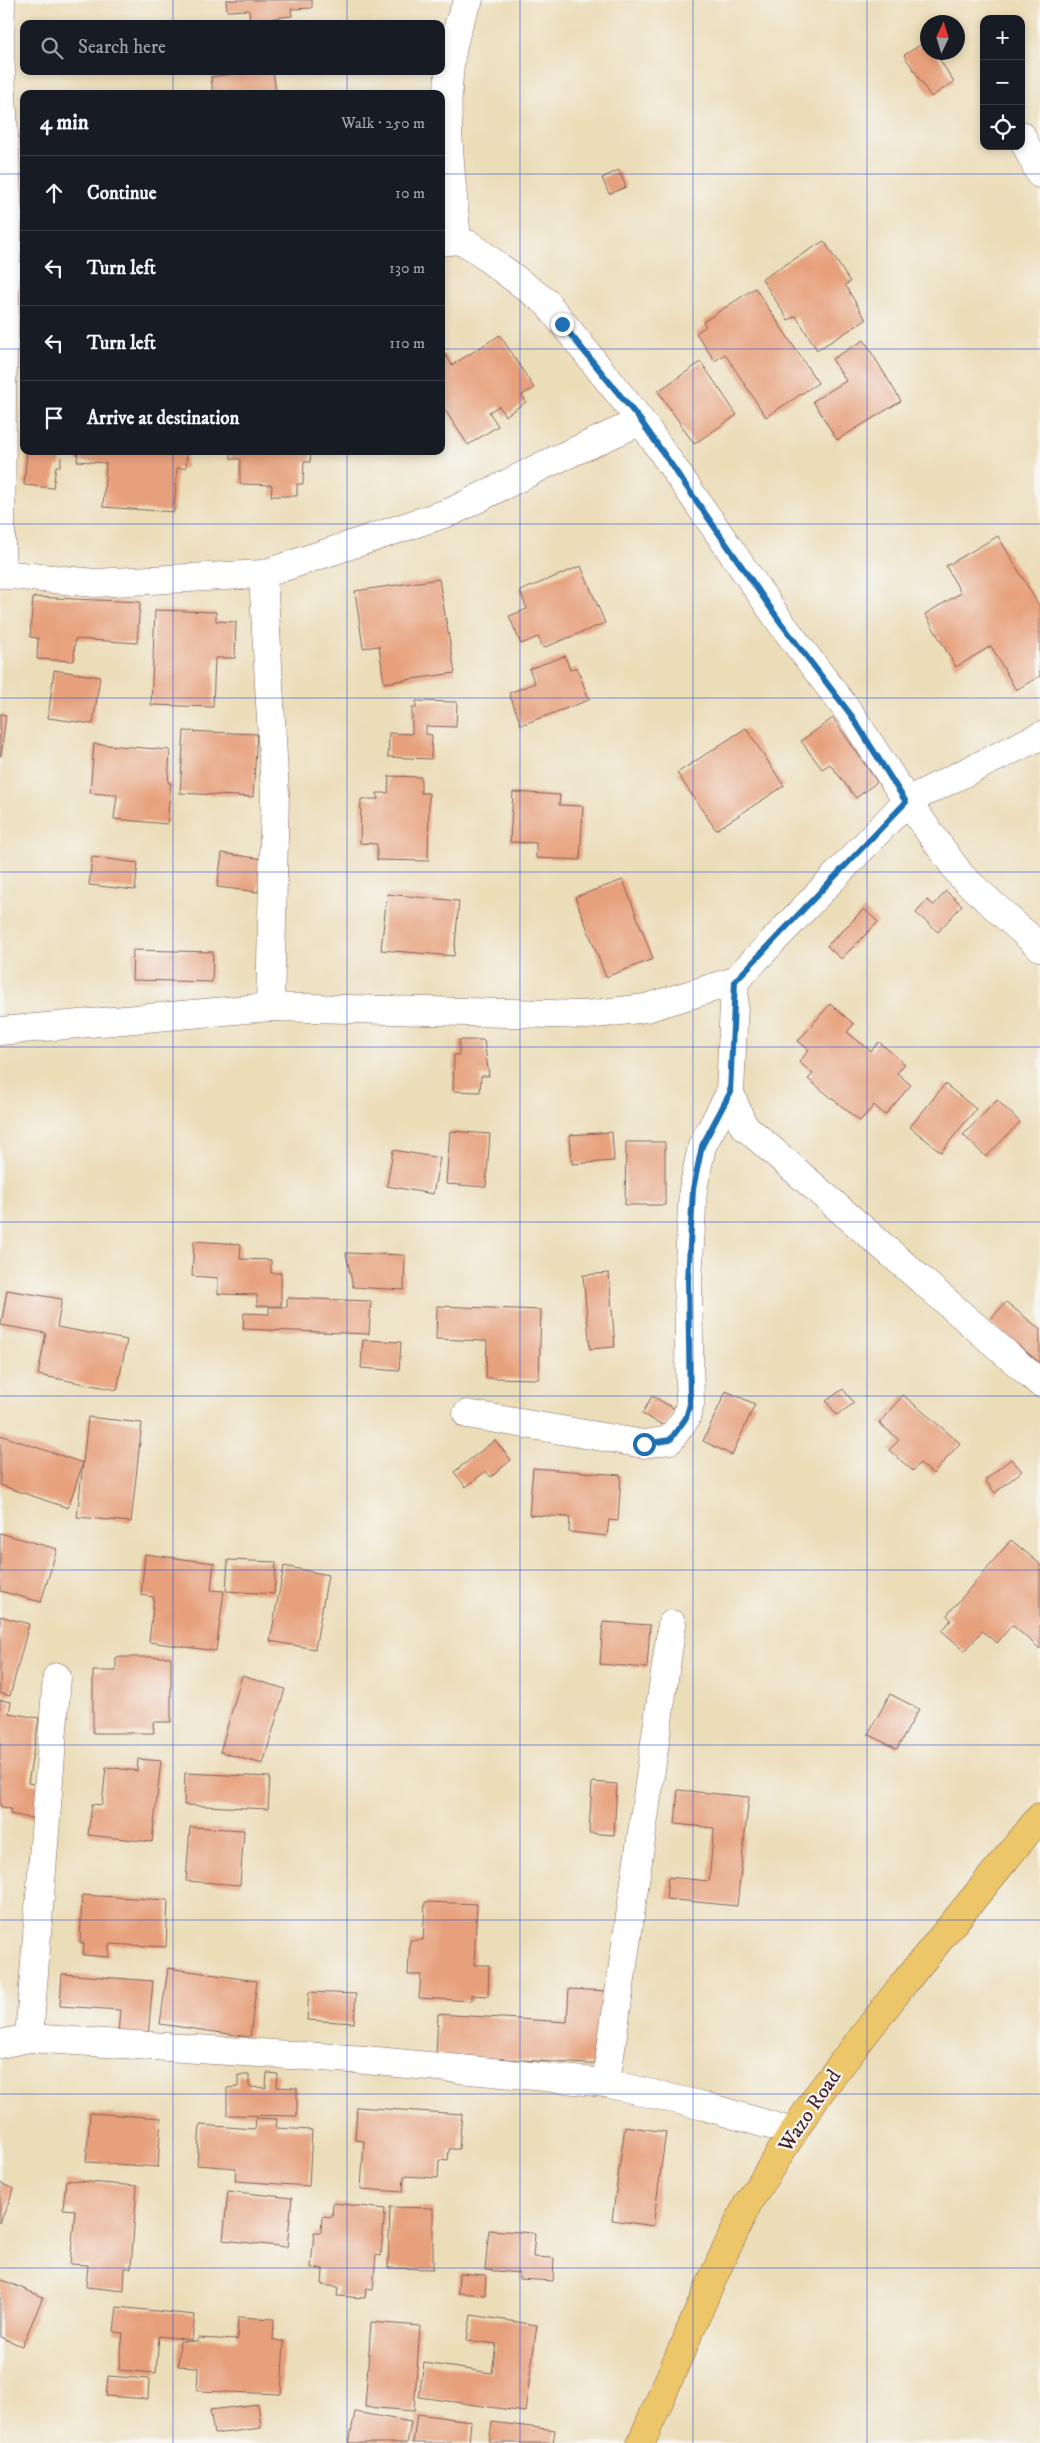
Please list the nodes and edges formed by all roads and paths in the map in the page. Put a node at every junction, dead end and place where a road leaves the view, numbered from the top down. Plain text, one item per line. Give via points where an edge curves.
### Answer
1 (0, 0) edge
2 (469, 0) edge
3 (0, 52) edge
4 (1025, 143) edge
5 (1040, 174) edge
6 (449, 241) edge
7 (641, 421) junction
8 (1, 574) edge
9 (263, 574) junction
10 (1040, 736) edge
11 (906, 802) junction
12 (1040, 947) edge
13 (735, 981) junction
14 (270, 1008) junction
15 (0, 1030) edge
16 (730, 1093) junction
17 (1040, 1383) edge
18 (467, 1414) dead end
19 (672, 1624) dead end
20 (57, 1677) dead end
21 (1040, 1817) edge
22 (29, 2038) junction
23 (0, 2044) edge
24 (606, 2083) junction
25 (794, 2132) junction
26 (641, 2443) edge

1 - 3 street
2 - 6 street via 459,18 452,52 448,103
3 - 8 street via 8,215
4 - 5 street
6 - 7 street via 470,245 546,302
7 - 9 street via 453,511
7 - 11 street via 781,623 851,715
8 - 9 street via 95,583
9 - 14 street via 275,794
10 - 11 street
11 - 12 street via 962,878
11 - 13 street
13 - 14 street via 646,1008 587,1015
13 - 16 street
14 - 15 street
16 - 17 street via 743,1125
16 - 18 street via 702,1146 693,1189 688,1281 690,1404 686,1418 670,1440 644,1444
19 - 24 street
20 - 22 street
21 - 25 main road, Wazo Road via 904,1983
22 - 23 street
22 - 24 street via 366,2060
24 - 25 street
25 - 26 main road, Wazo Road via 748,2203

